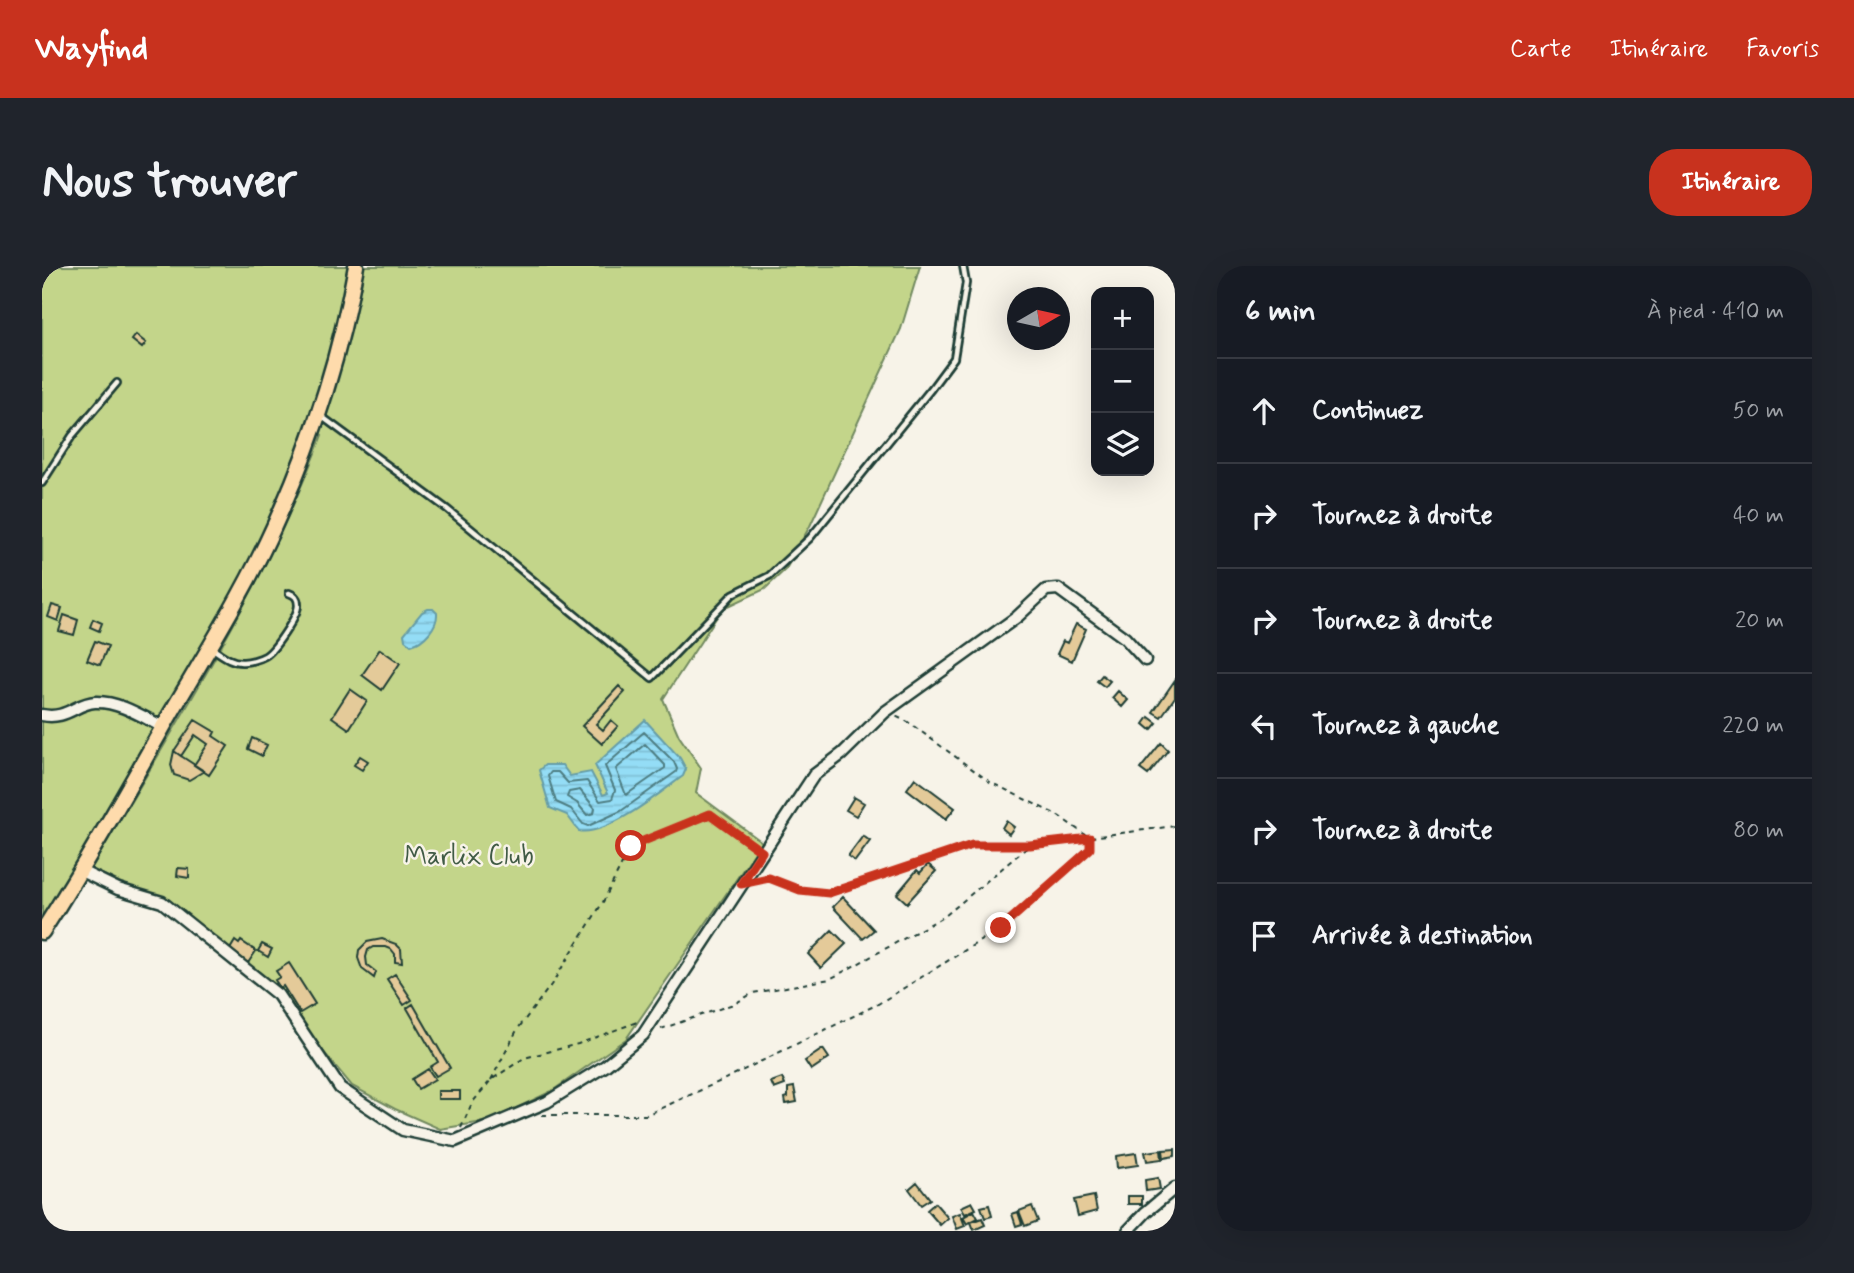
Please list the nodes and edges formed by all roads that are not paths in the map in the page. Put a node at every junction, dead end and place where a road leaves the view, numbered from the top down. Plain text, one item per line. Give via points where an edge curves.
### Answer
1 (356, 266) edge
2 (963, 266) edge
3 (117, 383) dead end
4 (318, 414) junction
5 (42, 483) edge
6 (289, 593) dead end
7 (209, 647) junction
8 (1144, 660) dead end
9 (42, 715) edge
10 (163, 727) junction
11 (81, 871) junction
12 (42, 932) edge
13 (1175, 1188) edge
14 (1128, 1231) edge

1 - 4 main road
2 - 4 lane via 965,283 954,358 931,389 810,537 769,576 733,594 652,678 447,509
3 - 5 lane via 72,436
4 - 7 main road via 280,515
6 - 7 lane via 295,595 297,611 265,656 242,663
7 - 10 main road
8 - 11 street via 1125,638 1058,589 1046,590 1017,617 885,712 814,775 643,1035 548,1102 455,1141 403,1130 341,1088 278,995 162,902 118,889
9 - 10 street via 66,714 94,702 118,705
10 - 11 main road
11 - 12 main road
13 - 14 street

